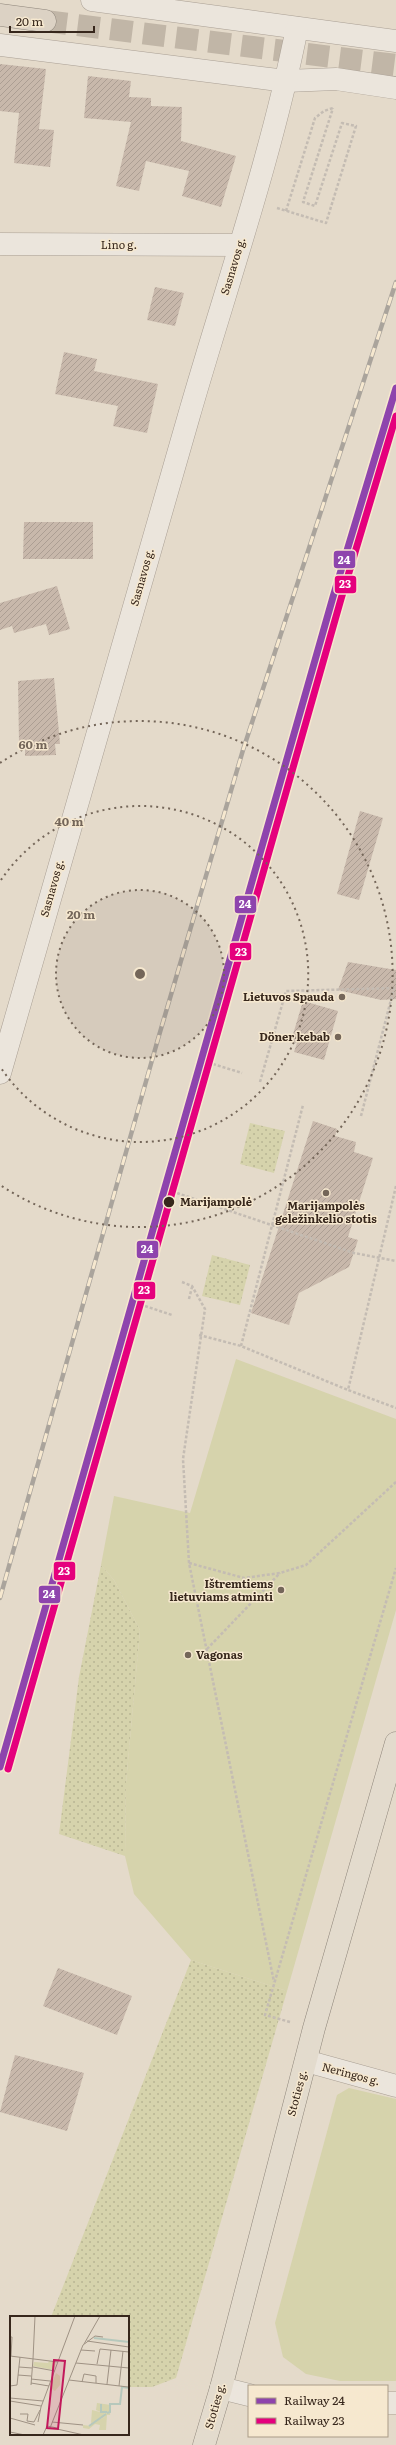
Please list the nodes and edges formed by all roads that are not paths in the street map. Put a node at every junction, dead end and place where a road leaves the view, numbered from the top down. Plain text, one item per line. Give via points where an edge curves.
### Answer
1 (92, 0) edge
2 (0, 15) edge
3 (45, 21) tunnel mouth
4 (297, 28) junction
5 (396, 41) edge
6 (0, 45) edge
7 (286, 81) junction
8 (396, 88) edge
9 (0, 244) edge
10 (238, 245) junction
11 (0, 1073) edge
12 (396, 1742) edge
13 (306, 2061) junction
14 (396, 2086) edge
15 (221, 2388) junction
16 (248, 2395) edge
17 (204, 2445) edge

1 - 4 street
2 - 3 highway
4 - 5 street
4 - 7 street, Sasnavos g.
6 - 7 street
7 - 8 street via 336,79
7 - 10 street, Sasnavos g.
9 - 10 street, Lino g.
10 - 11 street, Sasnavos g.
12 - 13 main road, Stoties g.
13 - 14 street, Neringos g.
13 - 15 main road, Stoties g.
15 - 16 street
15 - 17 main road, Stoties g.

